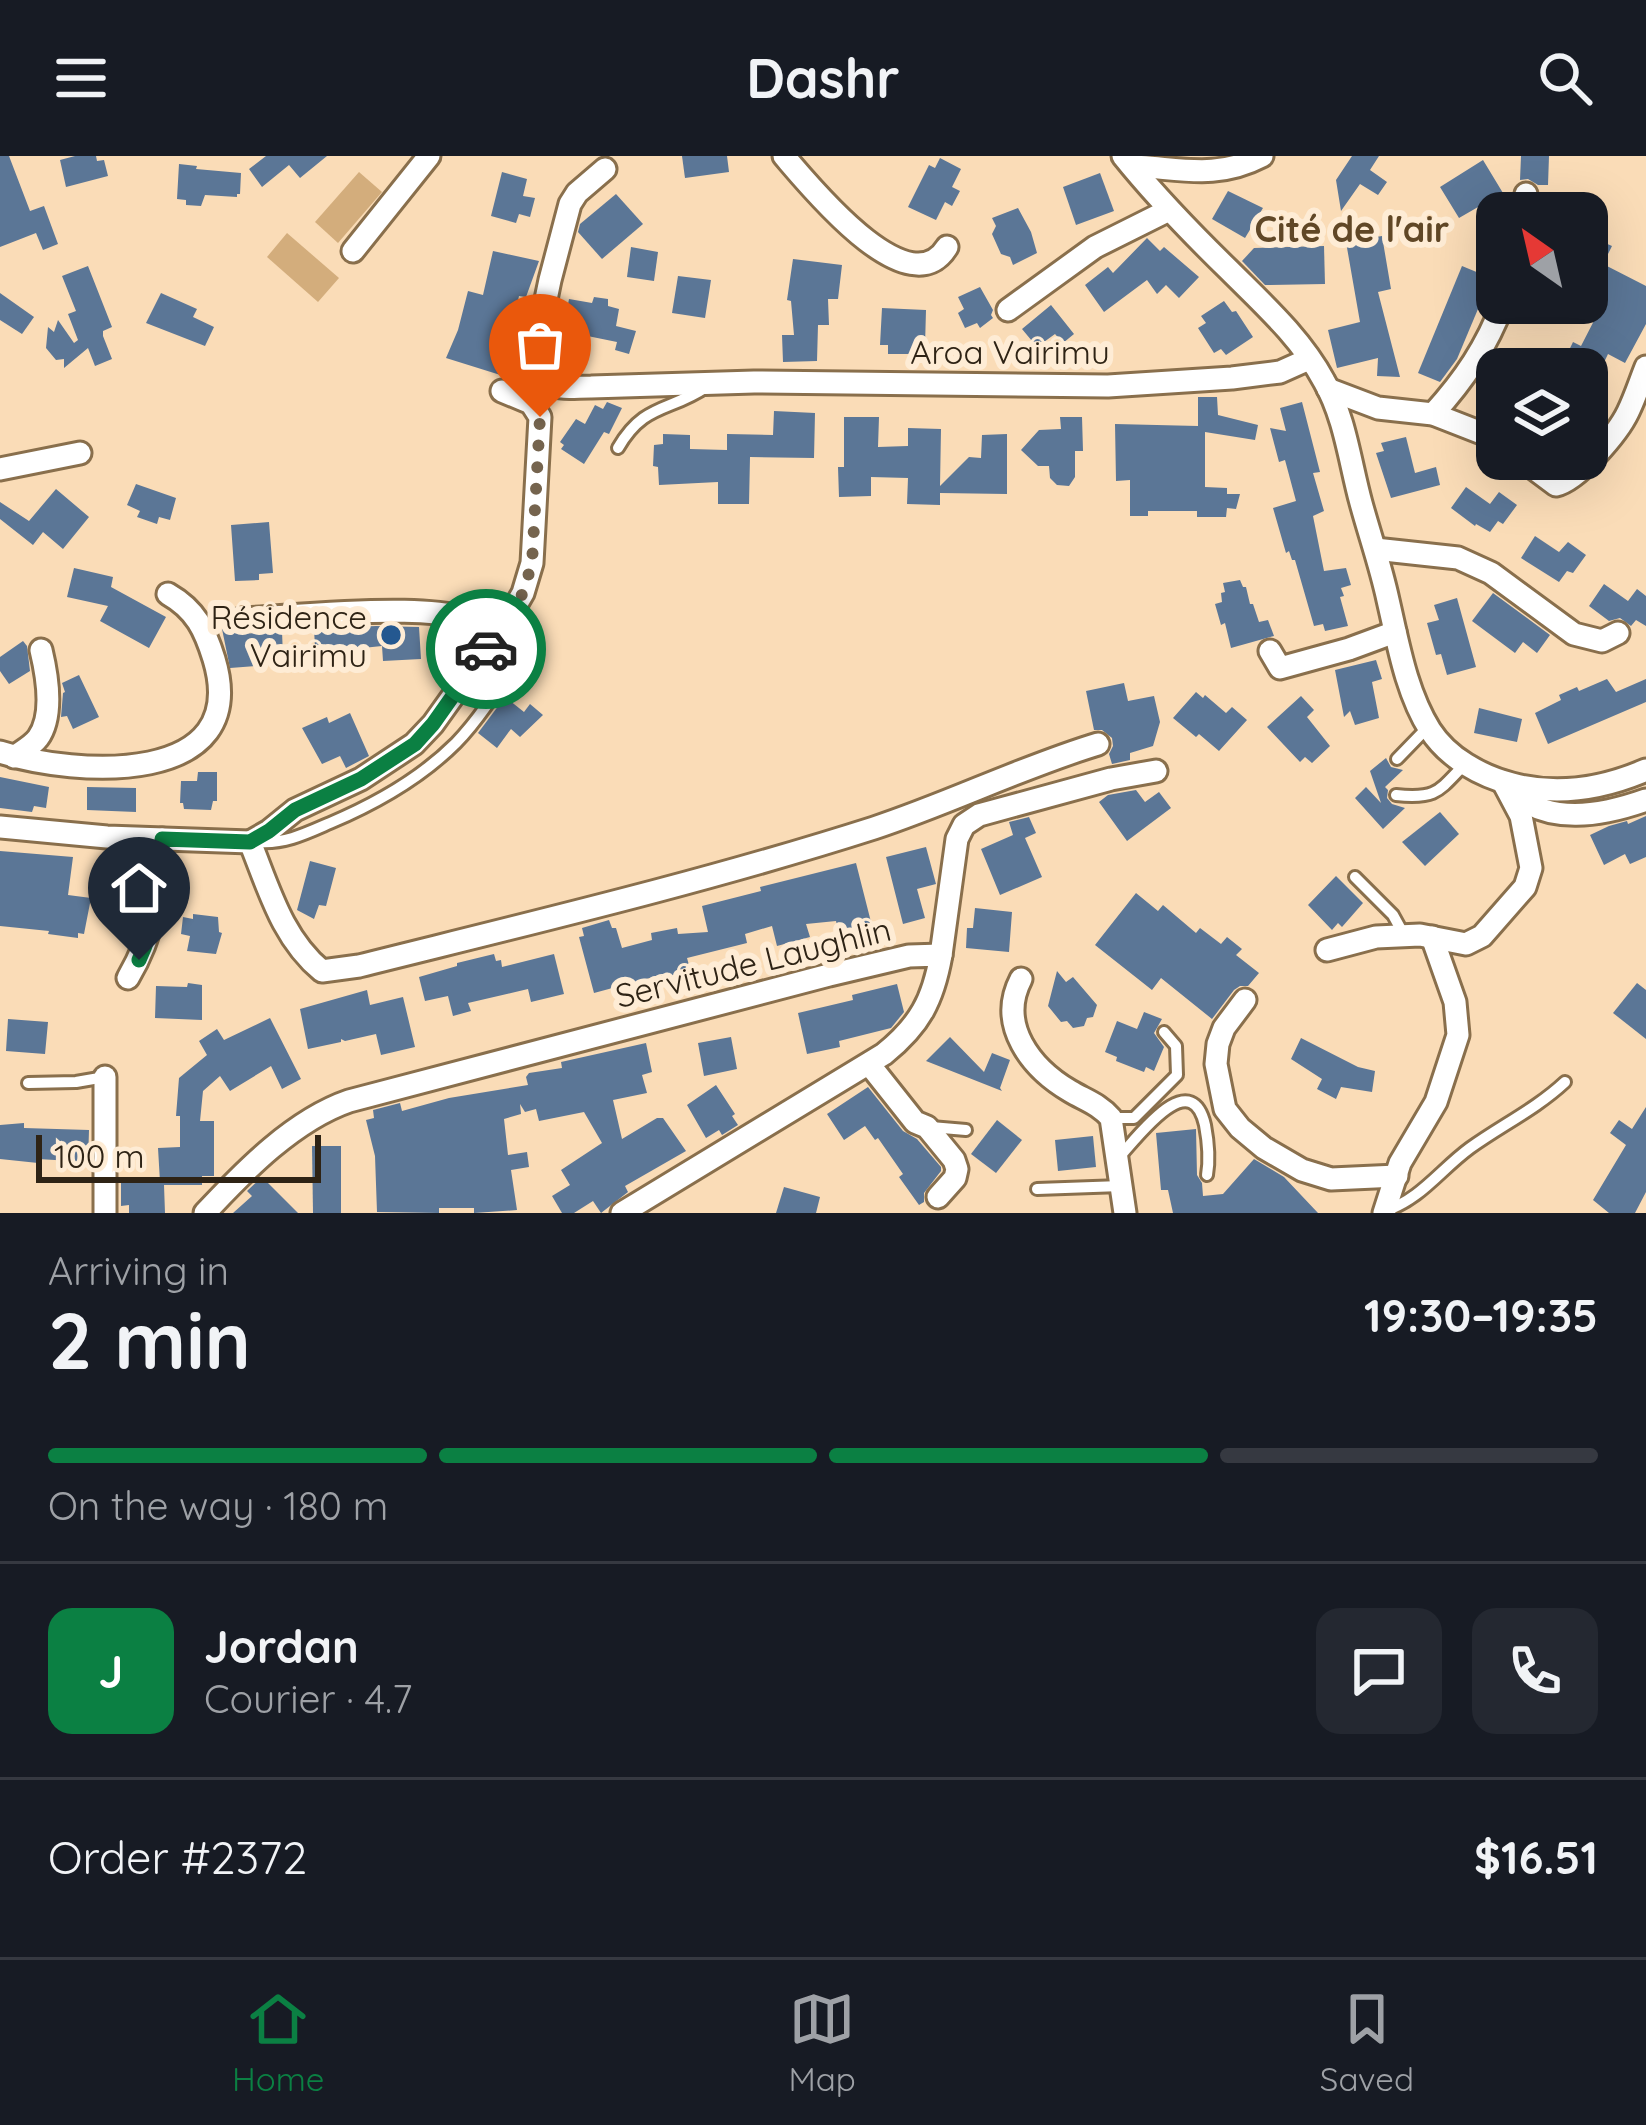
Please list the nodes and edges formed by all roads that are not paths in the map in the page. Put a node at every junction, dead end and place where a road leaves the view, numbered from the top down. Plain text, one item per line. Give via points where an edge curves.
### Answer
1 (430, 156) edge
2 (784, 156) edge
3 (1262, 156) edge
4 (1128, 161) edge
5 (605, 169) dead end
6 (1169, 209) junction
7 (947, 247) dead end
8 (353, 251) dead end
9 (1008, 310) dead end
10 (1494, 324) edge
11 (1309, 359) junction
12 (1646, 368) edge
13 (709, 386) junction
14 (1328, 388) junction
15 (502, 391) dead end
16 (1433, 414) junction
17 (1476, 431) edge
18 (1608, 439) edge
19 (618, 448) dead end
20 (80, 452) dead end
21 (0, 469) edge
22 (1375, 549) junction
23 (168, 594) dead end
24 (242, 620) dead end
25 (496, 632) junction
26 (1395, 632) junction
27 (1618, 633) dead end
28 (527, 644) dead end
29 (41, 650) dead end
30 (1270, 651) dead end
31 (1429, 727) junction
32 (1098, 744) dead end
33 (7, 754) edge
34 (1397, 759) dead end
35 (1465, 763) junction
36 (1646, 770) edge
37 (1156, 771) dead end
38 (1503, 782) junction
39 (1396, 795) dead end
40 (1646, 800) edge
41 (0, 826) edge
42 (162, 839) junction
43 (250, 842) junction
44 (1355, 877) dead end
45 (1404, 934) junction
46 (1432, 938) junction
47 (1327, 950) dead end
48 (941, 955) junction
49 (128, 978) dead end
50 (1021, 979) dead end
51 (1245, 1000) dead end
52 (1164, 1032) dead end
53 (869, 1064) junction
54 (105, 1077) joint
55 (1565, 1082) dead end
56 (28, 1083) dead end
57 (1111, 1118) junction
58 (927, 1127) junction
59 (966, 1130) dead end
60 (1118, 1159) junction
61 (1398, 1170) junction
62 (1207, 1174) dead end
63 (1121, 1186) junction
64 (1037, 1189) dead end
65 (938, 1197) dead end
66 (1385, 1212) edge
67 (105, 1213) edge
68 (205, 1213) edge
69 (622, 1213) edge
70 (1126, 1213) edge

1 - 8 street
2 - 7 street via 869,244 919,265
3 - 4 street via 1204,173
4 - 6 street
5 - 13 street, Aroa Vairimu via 570,204 536,342 538,374 564,387
6 - 9 street via 1095,247
6 - 11 street
10 - 16 street
11 - 13 street, Aroa Vairimu via 1280,372 1108,386
11 - 14 street
12 - 18 street
13 - 19 lane, Aroa Vairimu via 642,418
14 - 16 street via 1378,408
14 - 22 street
15 - 25 street via 540,417 532,563
16 - 17 street
20 - 21 street
22 - 26 street
22 - 27 street via 1458,558 1574,634 1602,641
23 - 33 street via 201,622 219,674 214,726 201,742 149,764 116,767
24 - 25 street via 419,611 478,620
25 - 43 street via 415,744
26 - 30 street via 1280,668
26 - 31 street
28 - 43 lane via 459,740 426,770 291,839
29 - 33 street via 48,677 42,734
31 - 34 lane
31 - 35 street
32 - 43 street via 754,864 322,971 287,932
35 - 38 street
35 - 39 lane via 1437,794
36 - 38 street via 1553,791
37 - 48 street via 979,815 964,826
38 - 40 street via 1550,813 1592,814
38 - 46 street via 1527,842 1525,887 1481,936 1466,944
41 - 42 street
42 - 43 street
42 - 49 street via 154,916
44 - 45 lane
45 - 46 street
45 - 47 street
46 - 61 street via 1458,1035 1436,1102
48 - 53 street, Servitude Laughlin via 925,1010 909,1034
48 - 68 street, Servitude Laughlin via 829,975 325,1109
50 - 57 street via 1012,1006 1022,1046 1054,1080
51 - 61 street via 1224,1028 1216,1064 1225,1109 1240,1129 1302,1171 1331,1179
52 - 57 lane via 1176,1046 1177,1075 1134,1118
53 - 58 street
53 - 69 street, Servitude Laughlin
54 - 56 lane
54 - 67 street
55 - 66 lane
57 - 60 street
58 - 59 lane
58 - 65 street via 958,1169
60 - 62 lane via 1155,1116 1185,1101 1201,1112
60 - 63 street
61 - 66 street
63 - 64 lane
63 - 70 street

